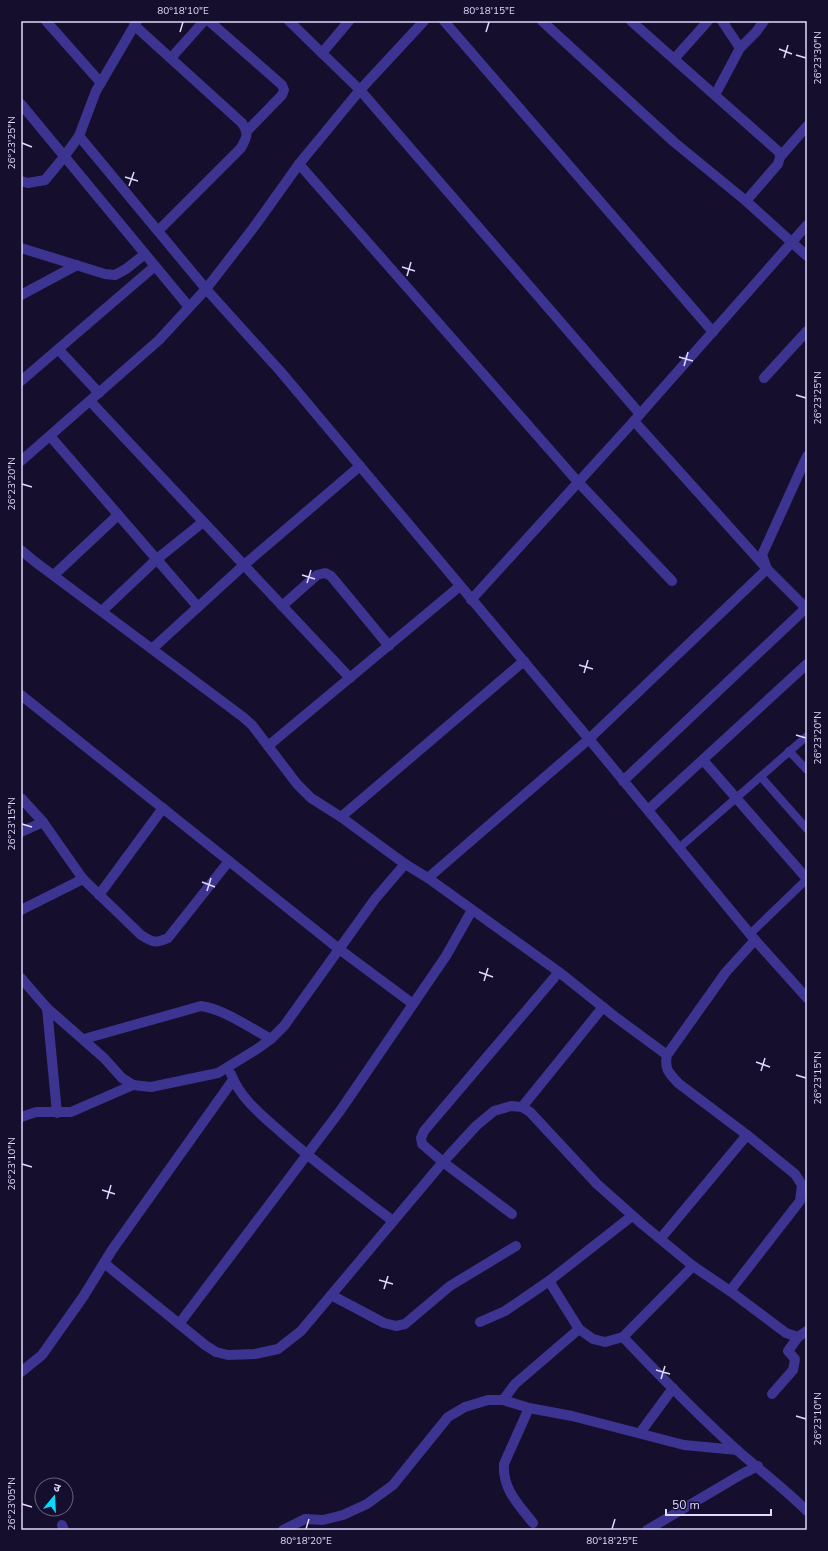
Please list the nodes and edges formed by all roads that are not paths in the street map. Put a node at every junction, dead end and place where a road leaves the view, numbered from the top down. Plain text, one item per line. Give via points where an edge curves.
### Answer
1 (46, 21) edge
2 (204, 21) edge
3 (209, 21) edge
4 (289, 21) edge
5 (349, 21) edge
6 (424, 21) edge
7 (444, 21) edge
8 (542, 21) edge
9 (631, 21) edge
10 (708, 21) edge
11 (722, 21) edge
12 (764, 21) edge
13 (136, 23) edge
14 (740, 48) junction
15 (322, 53) junction
16 (171, 58) junction
17 (674, 58) junction
18 (101, 83) junction
19 (360, 90) junction
20 (715, 95) junction
21 (21, 104) edge
22 (807, 126) edge
23 (247, 131) junction
24 (78, 136) junction
25 (64, 157) junction
26 (780, 157) junction
27 (299, 164) junction
28 (21, 181) edge
29 (746, 201) junction
30 (807, 224) edge
31 (158, 231) junction
32 (791, 242) junction
33 (21, 248) edge
34 (145, 254) junction
35 (807, 256) edge
36 (77, 265) junction
37 (155, 266) junction
38 (206, 289) junction
39 (21, 296) edge
40 (189, 307) junction
41 (807, 331) edge
42 (714, 332) junction
43 (59, 350) junction
44 (764, 378) dead end
45 (21, 381) edge
46 (99, 393) junction
47 (90, 401) junction
48 (637, 418) junction
49 (50, 436) junction
50 (807, 456) edge
51 (21, 461) edge
52 (360, 466) junction
53 (578, 482) junction
54 (118, 515) junction
55 (203, 522) junction
56 (21, 550) edge
57 (157, 559) junction
58 (244, 565) junction
59 (767, 569) junction
60 (54, 575) junction
61 (672, 581) dead end
62 (460, 586) junction
63 (471, 600) junction
64 (282, 606) junction
65 (198, 607) junction
66 (806, 609) edge
67 (102, 611) junction
68 (389, 646) junction
69 (152, 649) junction
70 (524, 661) junction
71 (807, 664) edge
72 (350, 678) junction
73 (21, 695) edge
74 (807, 736) edge
75 (589, 739) junction
76 (268, 746) junction
77 (789, 752) junction
78 (702, 760) junction
79 (807, 770) edge
80 (761, 777) junction
81 (623, 781) junction
82 (21, 798) edge
83 (736, 799) junction
84 (163, 808) junction
85 (648, 810) junction
86 (341, 817) junction
87 (42, 822) junction
88 (807, 829) edge
89 (21, 832) edge
90 (679, 848) junction
91 (229, 861) junction
92 (405, 864) junction
93 (428, 878) junction
94 (82, 879) junction
95 (807, 879) edge
96 (99, 895) junction
97 (21, 910) edge
98 (472, 910) junction
99 (752, 937) junction
100 (339, 949) junction
101 (559, 972) junction
102 (21, 978) edge
103 (807, 998) edge
104 (413, 1004) junction
105 (603, 1007) junction
106 (47, 1008) junction
107 (84, 1039) junction
108 (271, 1039) junction
109 (667, 1056) junction
110 (228, 1067) junction
111 (233, 1080) junction
112 (133, 1085) junction
113 (522, 1107) junction
114 (57, 1113) junction
115 (21, 1117) edge
116 (747, 1135) junction
117 (307, 1155) junction
118 (443, 1162) junction
119 (512, 1214) dead end
120 (632, 1216) junction
121 (393, 1221) junction
122 (660, 1238) junction
123 (516, 1246) dead end
124 (104, 1263) junction
125 (693, 1266) junction
126 (549, 1281) junction
127 (730, 1291) junction
128 (331, 1295) junction
129 (480, 1322) dead end
130 (179, 1324) junction
131 (579, 1329) junction
132 (807, 1331) edge
133 (623, 1337) junction
134 (798, 1337) junction
135 (21, 1372) edge
136 (673, 1388) junction
137 (772, 1394) dead end
138 (503, 1400) junction
139 (529, 1408) junction
140 (640, 1433) junction
141 (738, 1450) junction
142 (758, 1466) junction
143 (807, 1511) edge
144 (533, 1523) dead end
145 (283, 1530) edge
146 (647, 1530) edge

1 - 18 street
2 - 16 street
3 - 23 street via 282,85 284,90
4 - 15 street
5 - 15 street
6 - 19 street
7 - 42 street
8 - 29 street via 674,142
9 - 17 street
10 - 17 street
11 - 14 street
12 - 14 street
13 - 16 street
13 - 18 street
14 - 20 street
15 - 19 street
16 - 23 street
17 - 20 street
18 - 24 street
19 - 27 street
19 - 48 street
20 - 26 street via 779,152
21 - 25 street
22 - 26 street
23 - 31 street via 241,148
24 - 25 street
24 - 31 street
25 - 28 street via 45,180 28,183
25 - 34 street
26 - 29 street via 778,164
27 - 38 street
27 - 53 street
29 - 32 street
30 - 32 street
31 - 38 street
32 - 35 street
32 - 42 street
33 - 36 street
34 - 36 street via 115,275
34 - 37 street
36 - 39 street
37 - 40 street
37 - 43 street
38 - 40 street
38 - 52 street
40 - 46 street via 159,340
41 - 44 street
42 - 48 street
43 - 45 street
43 - 46 street
46 - 47 street
47 - 49 street
47 - 55 street
48 - 53 street
48 - 59 street
49 - 51 street
49 - 54 street
50 - 59 street via 762,555
52 - 58 street
52 - 62 street
53 - 61 street
53 - 63 street
54 - 57 street
54 - 60 street
55 - 57 street
55 - 58 street
56 - 60 street
57 - 65 street
57 - 67 street
58 - 64 street
58 - 65 street
59 - 66 street
59 - 75 street
60 - 67 street
62 - 63 street
62 - 68 street
63 - 70 street
64 - 68 street via 317,575 331,576
64 - 72 street
65 - 69 street
66 - 81 street
67 - 69 street
68 - 72 street
69 - 76 street via 252,725
70 - 75 street
70 - 86 street
71 - 78 street
72 - 76 street
73 - 84 street
74 - 77 lane
75 - 81 street
75 - 93 street
76 - 86 street via 311,798
77 - 79 lane
77 - 80 lane
78 - 83 street
78 - 85 street
80 - 83 lane
80 - 88 lane
81 - 85 street
82 - 87 street
83 - 90 lane
83 - 95 street
84 - 91 street
84 - 96 street
85 - 90 street
86 - 92 street
87 - 89 street
87 - 94 street
90 - 99 street
91 - 96 street via 168,938 158,943 141,935
91 - 100 street
92 - 93 street
92 - 100 street via 374,899
93 - 98 street
94 - 96 street
94 - 97 street
95 - 99 lane
98 - 101 street
98 - 104 street via 446,956
99 - 103 street
99 - 109 street
100 - 104 street
100 - 108 street via 284,1026
101 - 105 street
101 - 118 street via 424,1131 422,1144
102 - 106 street
104 - 117 street
105 - 109 street
105 - 113 street
106 - 107 street
106 - 114 street
107 - 108 street via 200,1006 219,1011
107 - 112 street via 122,1078
108 - 110 street
109 - 116 street via 665,1065 678,1083
110 - 111 street
110 - 112 street via 218,1073 151,1087
111 - 117 street via 244,1099
111 - 124 street
112 - 114 street via 71,1112
113 - 118 street via 511,1106 494,1112 476,1126
113 - 120 street via 530,1112 597,1184
114 - 115 street via 36,1112
116 - 122 street
116 - 127 street via 795,1174 802,1185 800,1201
117 - 121 street
117 - 130 street
118 - 119 street
118 - 121 street
120 - 122 street
120 - 126 street
121 - 128 street
122 - 125 street
123 - 128 street via 450,1286 400,1326 384,1323
124 - 130 street
124 - 135 street via 42,1355
125 - 127 street
125 - 133 street
126 - 129 street via 505,1311
126 - 131 street
127 - 134 street via 786,1334
128 - 130 street via 301,1331 271,1352 228,1355 216,1352
131 - 133 street via 593,1339 605,1342
131 - 138 street via 515,1384
132 - 134 street
133 - 136 street
134 - 137 street via 788,1351 795,1359 793,1370
136 - 140 street
136 - 141 street
138 - 139 street
138 - 145 street via 488,1400 471,1405 448,1417 393,1485 367,1504 343,1515 323,1520 305,1519
139 - 140 street
139 - 144 street via 504,1464 503,1474 508,1491
140 - 141 street via 684,1444
141 - 142 street
142 - 143 street
142 - 146 street

